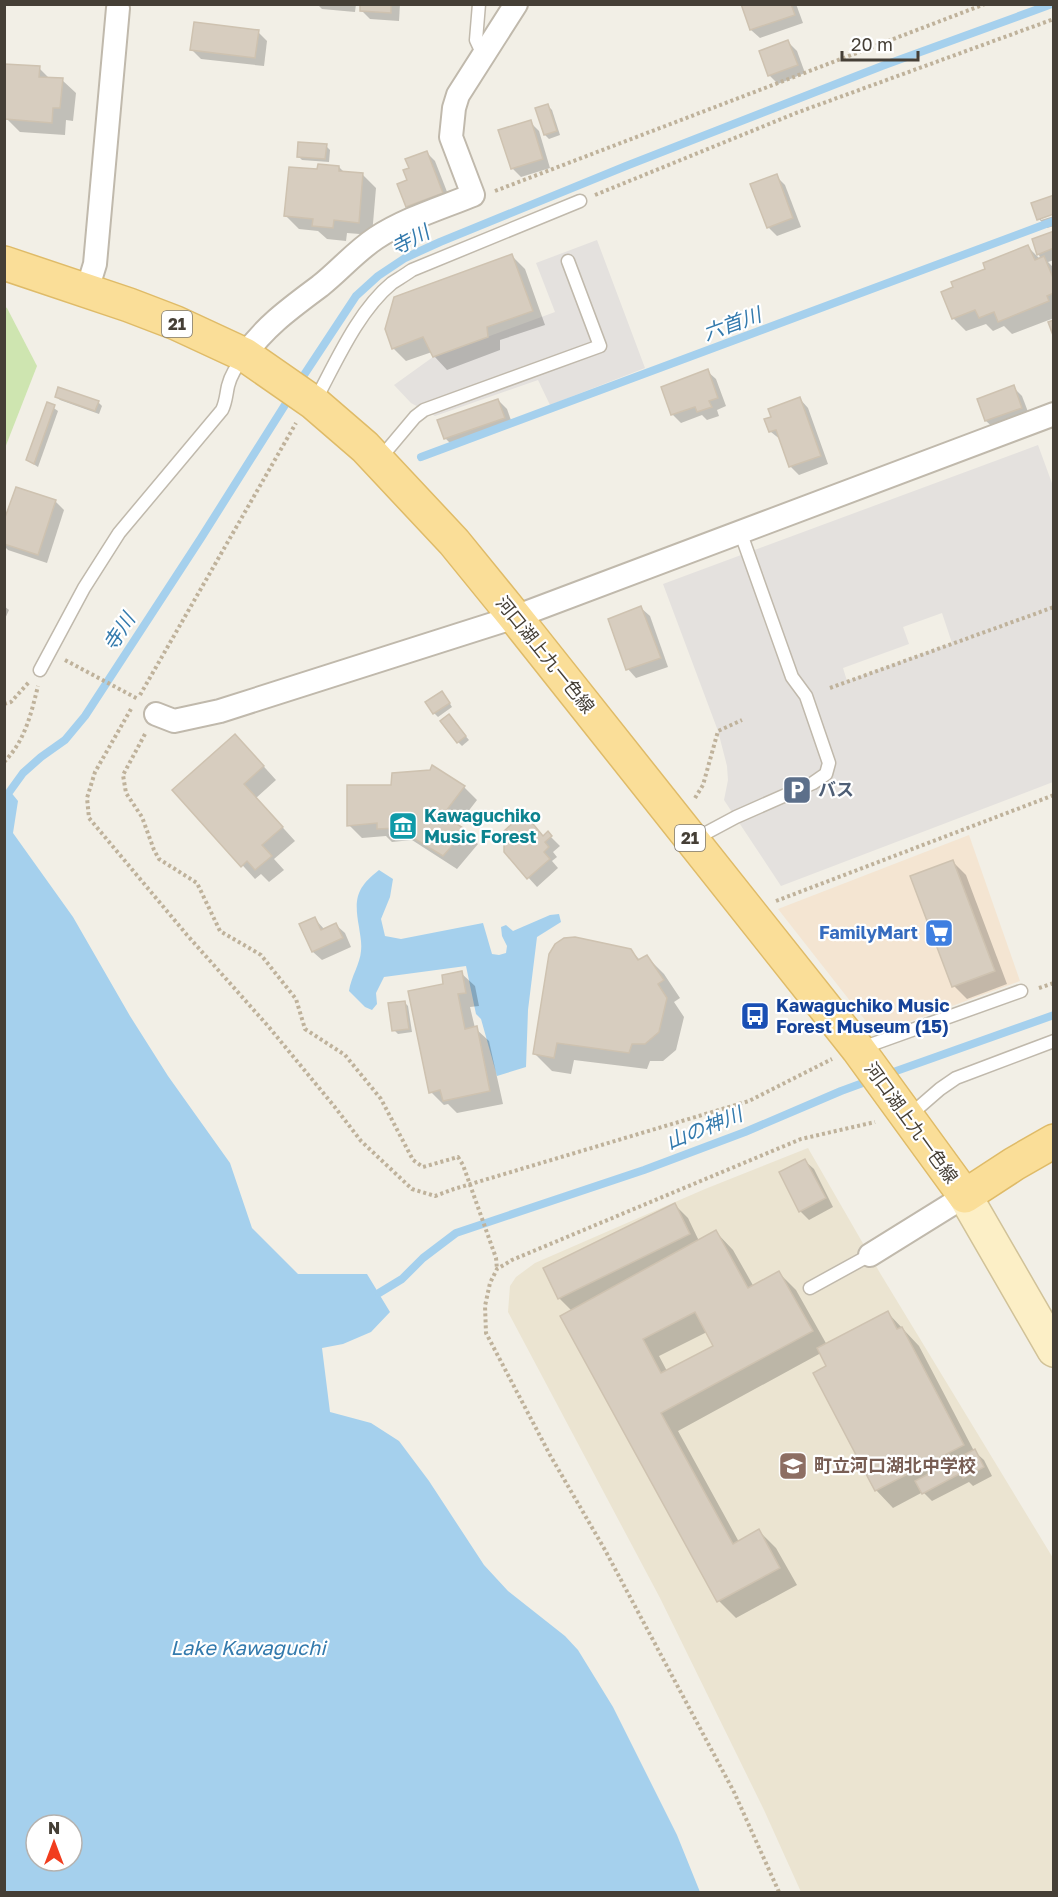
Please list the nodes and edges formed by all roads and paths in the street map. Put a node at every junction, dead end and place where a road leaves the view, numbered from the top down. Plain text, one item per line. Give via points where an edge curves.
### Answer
1 (479, 4) edge
2 (516, 4) edge
3 (985, 4) edge
4 (118, 6) edge
5 (1053, 19) edge
6 (483, 55) junction
7 (473, 195) junction
8 (580, 201) joint
9 (568, 261) dead end
10 (4, 263) edge
11 (87, 290) junction
12 (254, 361) junction
13 (307, 406) junction
14 (1053, 414) edge
15 (378, 461) junction
16 (740, 531) junction
17 (1053, 607) edge
18 (515, 617) junction
19 (59, 656) dead end
20 (42, 666) junction
21 (830, 688) dead end
22 (138, 699) junction
23 (4, 704) edge
24 (156, 714) junction
25 (742, 720) dead end
26 (4, 762) edge
27 (1053, 795) edge
28 (693, 801) dead end
29 (692, 840) junction
30 (751, 913) junction
31 (1021, 991) dead end
32 (1053, 1041) edge
33 (854, 1055) junction
34 (896, 1113) junction
35 (1053, 1141) edge
36 (470, 1185) junction
37 (965, 1196) junction
38 (870, 1255) joint
39 (497, 1269) junction
40 (810, 1288) dead end
41 (1053, 1350) edge
42 (779, 1893) edge

1 - 6 lane via 476,40
2 - 6 street
3 - 7 path via 502,189
4 - 11 street via 95,264
5 - 8 path via 796,113
6 - 7 street via 458,95 451,137
7 - 12 street via 400,225 358,251 257,338
8 - 13 lane via 412,270 392,284 372,304
9 - 15 lane via 600,346 424,410
10 - 11 main road, 河口湖上九一色線 / 21
11 - 12 main road, 河口湖上九一色線 / 21 via 176,323
12 - 13 main road, 河口湖上九一色線 / 21
12 - 20 lane via 233,371 222,410 119,533
13 - 15 main road, 河口湖上九一色線 / 21
13 - 22 path
14 - 16 street
15 - 18 main road, 河口湖上九一色線 / 21 via 454,542
16 - 18 street
16 - 29 lane via 792,677 806,696 829,763 826,774 813,783
17 - 21 path
18 - 24 street via 220,711 174,721
18 - 29 main road, 河口湖上九一色線 / 21
19 - 22 path
20 - 23 path via 11,702
20 - 26 path via 28,724 16,750
22 - 24 path
22 - 36 path via 95,772 87,798 89,818 361,1141 412,1189 435,1196
24 - 36 path via 123,775 126,793 142,817 159,859 197,884 220,931 261,955 296,999 305,1029 345,1055 381,1099 413,1160 423,1167 458,1157
25 - 28 path via 718,731 703,785
27 - 30 path
29 - 30 main road, 河口湖上九一色線 / 21
30 - 33 main road, 河口湖上九一色線 / 21
31 - 33 lane
32 - 34 lane via 956,1078
33 - 34 main road, 河口湖上九一色線 / 21
33 - 36 path via 749,1101
34 - 37 main road, 河口湖上九一色線 / 21
34 - 39 path via 801,1139
35 - 37 main road
36 - 39 path
37 - 38 street
37 - 41 street
38 - 40 lane
39 - 42 path via 485,1306 486,1333 734,1792

